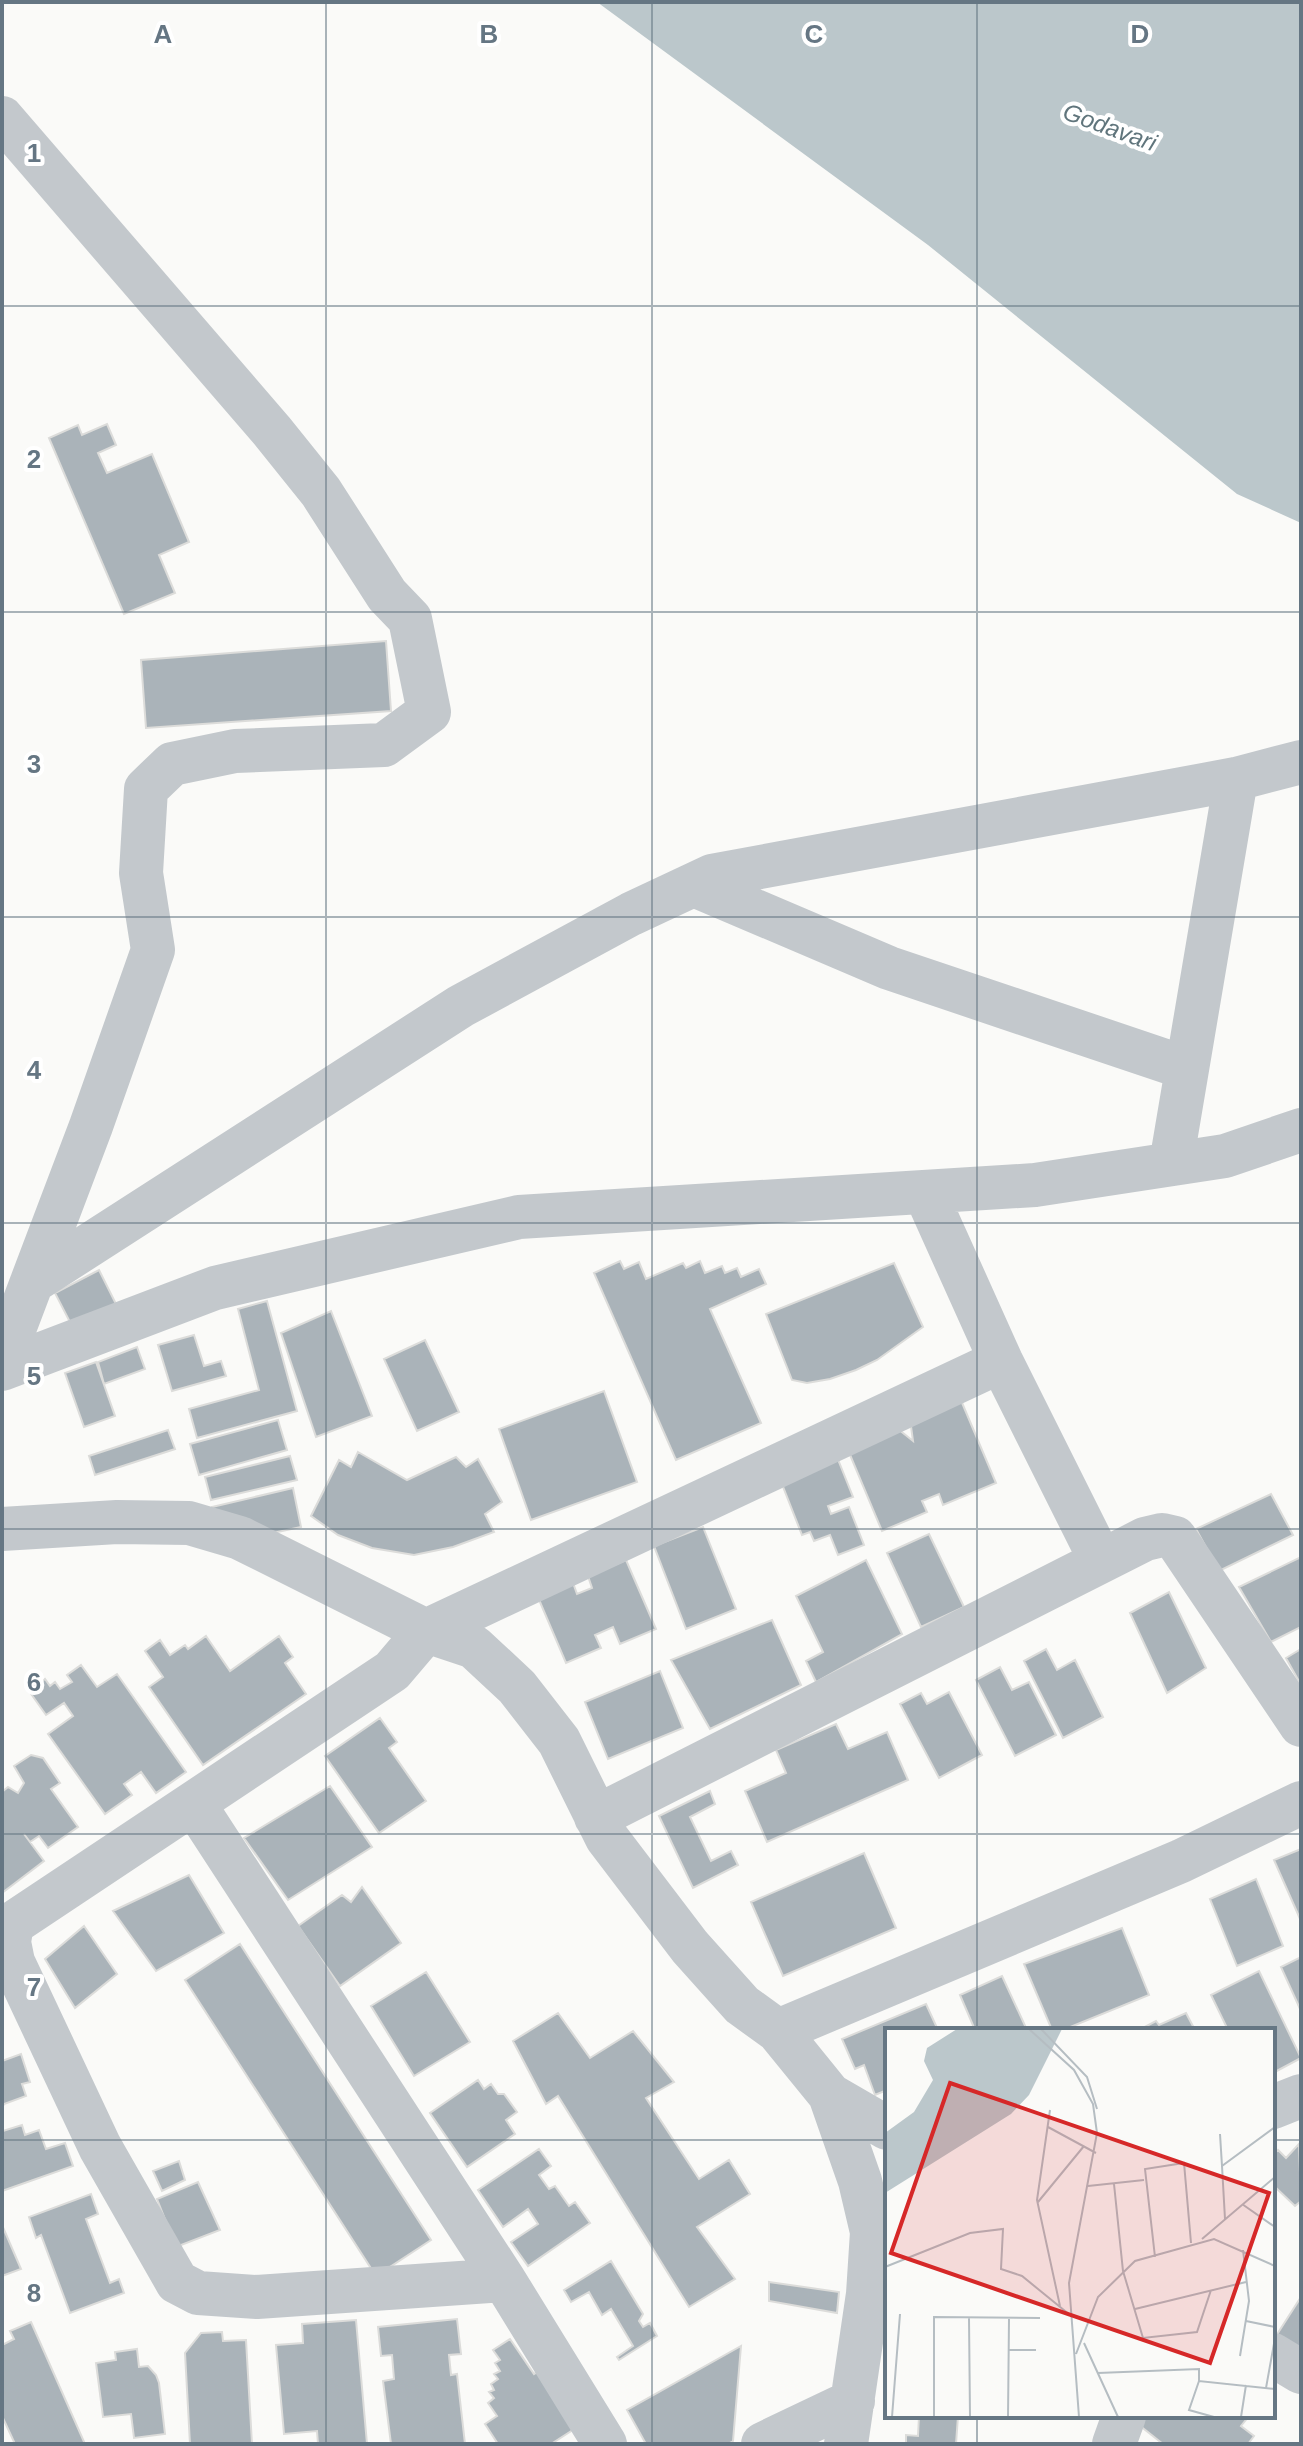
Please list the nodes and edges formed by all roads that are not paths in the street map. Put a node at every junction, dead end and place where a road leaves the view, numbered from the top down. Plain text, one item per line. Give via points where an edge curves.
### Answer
1 (2, 118) edge
2 (1301, 762) edge
3 (1236, 779) junction
4 (694, 885) junction
5 (1186, 1068) junction
6 (1301, 1130) edge
7 (1171, 1164) junction
8 (925, 1192) junction
9 (32, 1282) junction
10 (2, 1361) edge
11 (1001, 1361) junction
12 (2, 1369) edge
13 (2, 1529) edge
14 (1101, 1561) junction
15 (426, 1631) junction
16 (1301, 1725) edge
17 (1301, 1803) edge
18 (194, 1804) junction
19 (596, 1817) junction
20 (778, 2031) junction
21 (830, 2095) junction
22 (1301, 2096) edge
23 (1275, 2106) edge
24 (885, 2127) edge
25 (504, 2280) junction
26 (1275, 2356) edge
27 (1301, 2372) edge
28 (853, 2401) junction
29 (1123, 2418) edge
30 (605, 2444) edge
31 (763, 2444) edge
32 (846, 2444) edge
33 (1114, 2444) edge

1 - 9 street via 321,492 387,595 410,619 429,712 384,745 235,751 172,764 146,789 141,873 153,950
2 - 3 street
3 - 4 street via 712,876
3 - 5 street
4 - 5 street via 889,968
4 - 9 street via 461,1006
5 - 7 street
6 - 7 street via 1225,1156
7 - 8 street via 1035,1185
8 - 11 street
8 - 12 street via 519,1217 215,1288
9 - 10 street
11 - 14 street
11 - 15 street
13 - 15 street via 189,1523 240,1538
14 - 16 street via 1145,1539 1175,1538
14 - 19 street
15 - 18 street via 392,1671
15 - 19 street via 474,1647 517,1687 559,1741
17 - 20 street via 1181,1861
18 - 25 street
18 - 25 street via 12,1924 9,1942 13,1962 70,2087 177,2282 198,2293 257,2297
19 - 20 street via 690,1947 742,2005
20 - 21 street
21 - 24 street
21 - 28 street via 872,2232
22 - 23 street
25 - 30 street
26 - 27 street
28 - 31 street
28 - 32 street
29 - 33 street

